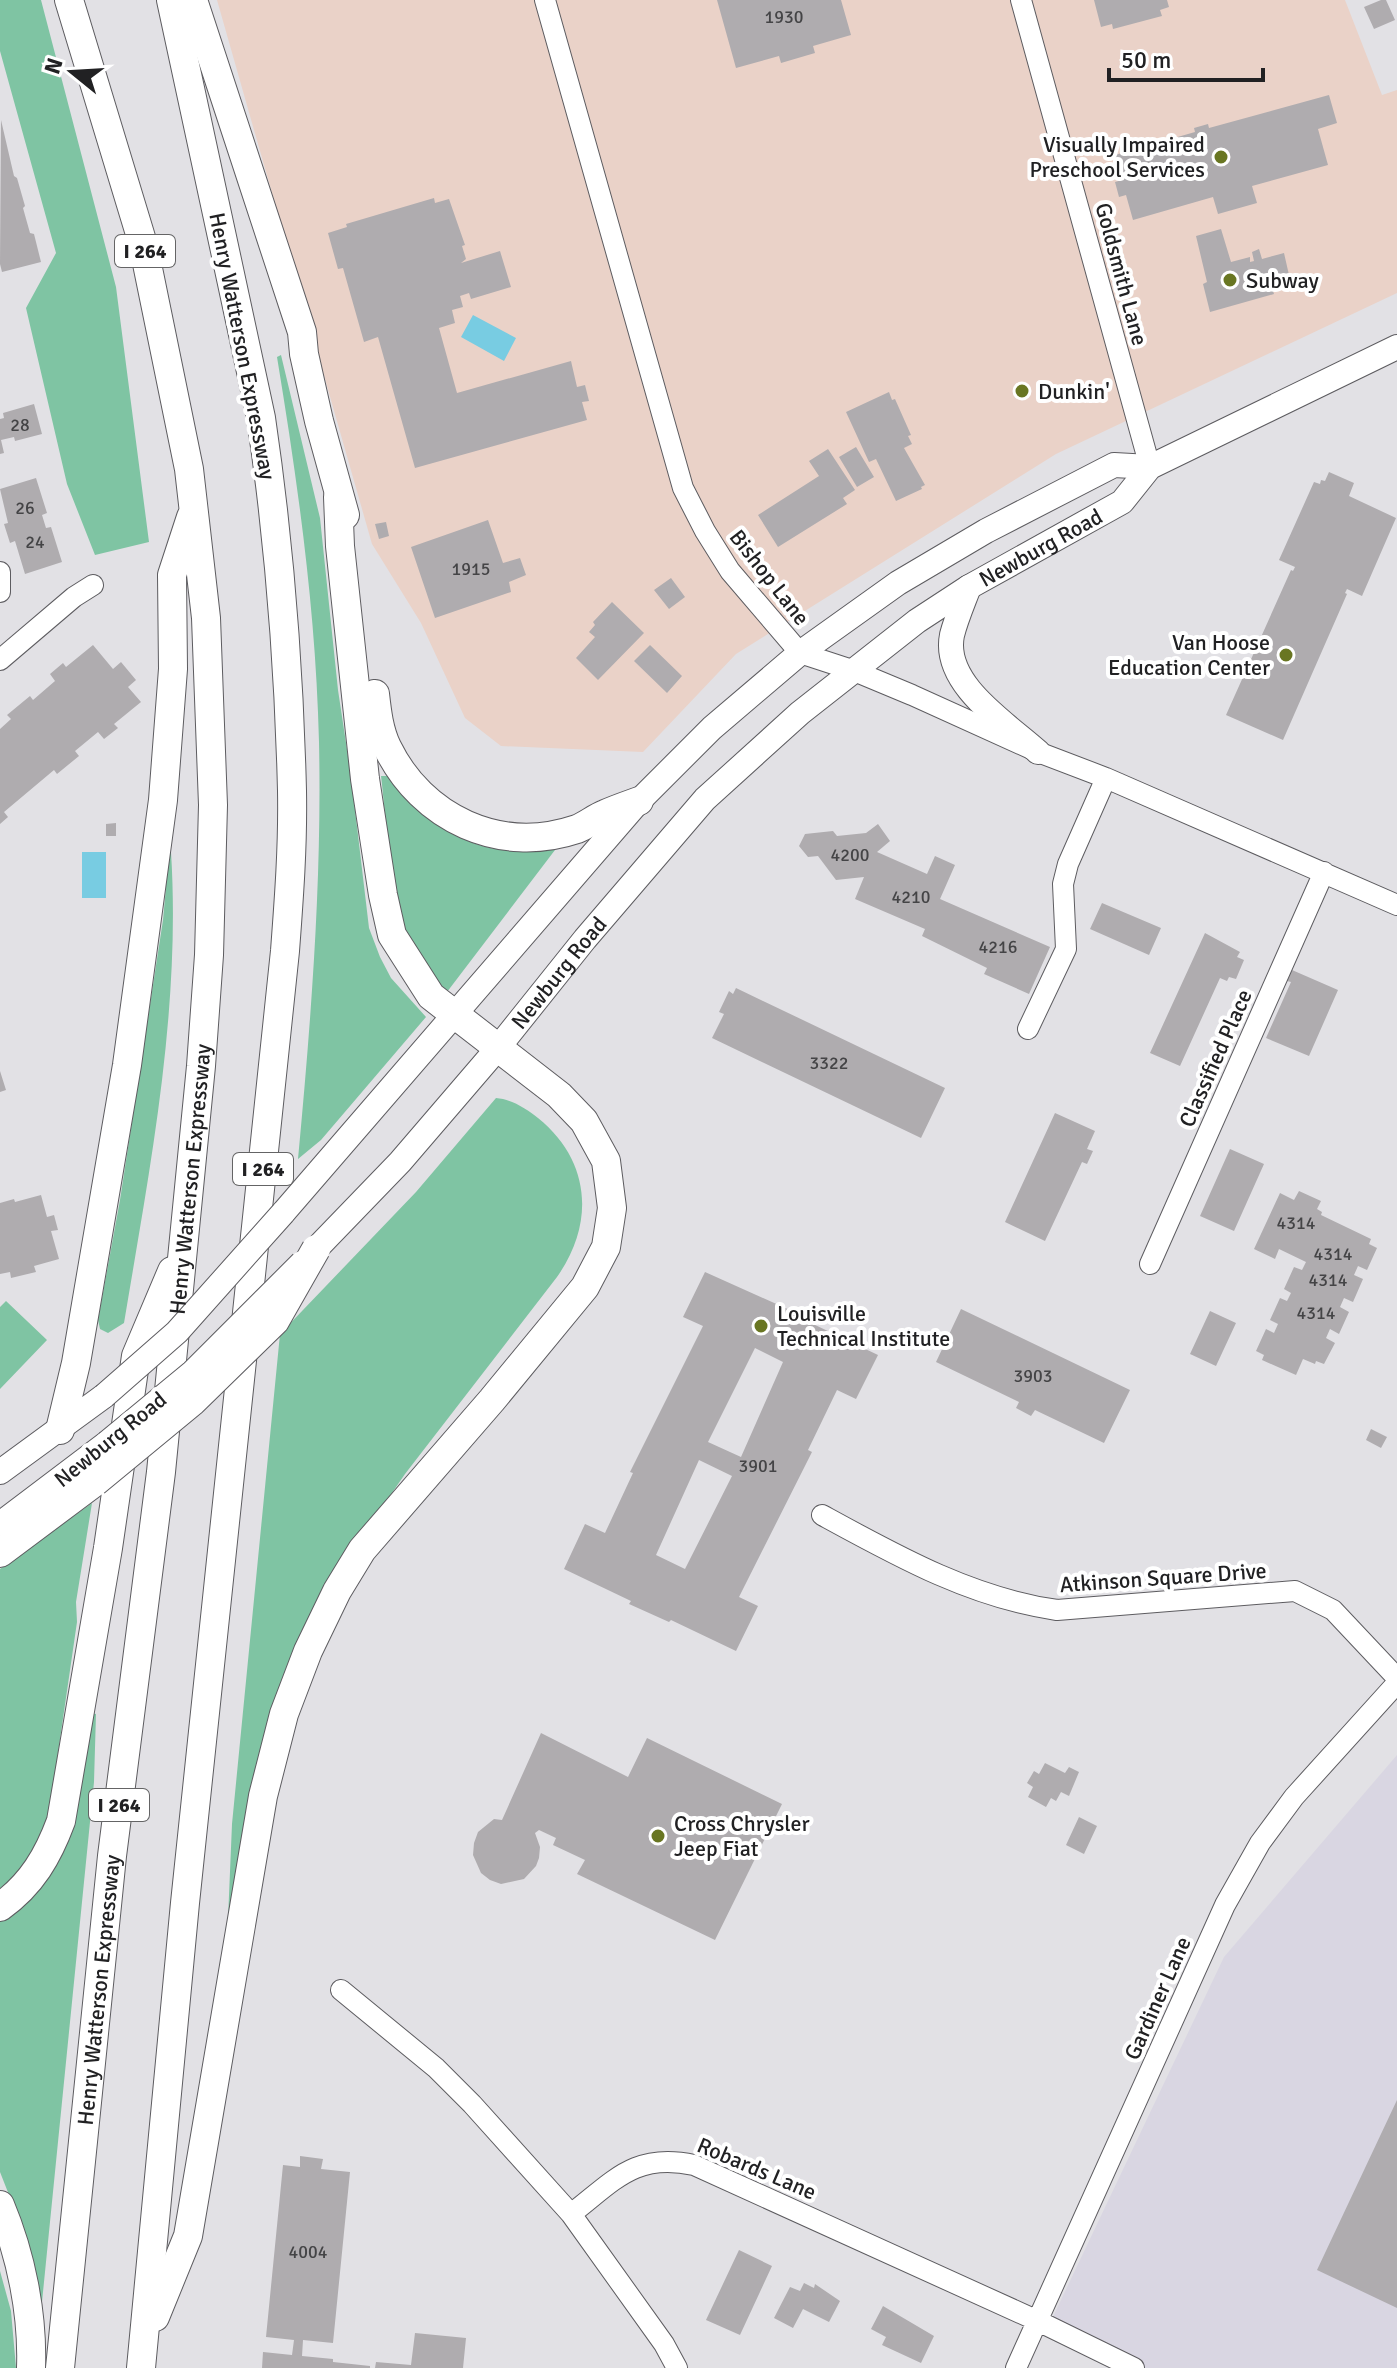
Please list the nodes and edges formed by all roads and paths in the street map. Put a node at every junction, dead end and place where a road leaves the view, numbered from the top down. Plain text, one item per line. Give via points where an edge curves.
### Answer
1 (69, 0) edge
2 (171, 0) edge
3 (193, 0) edge
4 (545, 0) edge
5 (1021, 0) edge
6 (1397, 347) edge
7 (1150, 467) junction
8 (338, 497) junction
9 (194, 508) junction
10 (0, 572) edge
11 (93, 585) dead end
12 (969, 587) junction
13 (0, 592) edge
14 (800, 653) junction
15 (0, 660) edge
16 (852, 670) junction
17 (1038, 752) junction
18 (1106, 778) junction
19 (639, 801) junction
20 (1324, 872) junction
21 (1397, 905) edge
22 (455, 1017) junction
23 (1028, 1029) dead end
24 (497, 1049) junction
25 (184, 1243) junction
26 (316, 1249) junction
27 (1150, 1264) dead end
28 (60, 1430) junction
29 (0, 1472) edge
30 (822, 1515) dead end
31 (0, 1524) edge
32 (0, 1553) edge
33 (1397, 1680) edge
34 (0, 1907) edge
35 (341, 1990) dead end
36 (0, 2205) edge
37 (571, 2214) junction
38 (1038, 2321) junction
39 (142, 2356) edge
40 (31, 2368) edge
41 (60, 2368) edge
42 (677, 2368) edge
43 (1016, 2368) edge
44 (1134, 2368) edge

1 - 9 highway, Henry Watterson Expressway / I 264 via 143,244
2 - 39 highway, Henry Watterson Expressway / I 264 via 261,418 292,793 285,951
3 - 8 highway via 302,332
4 - 14 street, Bishop Lane via 683,488 730,571
5 - 7 street, Goldsmith Lane
6 - 7 main road, Newburg Road
7 - 12 main road, Newburg Road via 1122,502
7 - 14 main road, Newburg Road via 1114,465 986,531 898,583
8 - 19 highway via 355,543 379,726 419,795 458,823 520,838 579,828
8 - 22 highway via 365,779 392,935 431,996
9 - 25 highway, Henry Watterson Expressway / I 264 via 206,618 213,805 209,955
9 - 28 highway via 172,575 173,669 163,800 127,1065
10 - 13 street
11 - 15 street
12 - 16 main road, Newburg Road
12 - 17 main road via 952,635 953,665 967,688
14 - 16 street, Bishop Lane
14 - 19 main road, Newburg Road via 712,728
16 - 17 street, Bishop Lane
16 - 24 main road, Newburg Road via 705,799
17 - 18 street, Bishop Lane
18 - 20 street, Bishop Lane
18 - 23 street via 1063,884 1066,949
19 - 22 main road, Newburg Road
20 - 21 street, Bishop Lane
20 - 27 street, Classified Place
22 - 24 highway
22 - 28 main road, Newburg Road, bridge via 177,1332
24 - 26 main road, Newburg Road
24 - 39 highway via 559,1095 584,1121 606,1161 611,1186 606,1247 579,1295 362,1550 308,1651 284,1714 263,1796 188,2236
25 - 34 highway via 136,1356 61,1821 35,1876
25 - 41 highway, Henry Watterson Expressway / I 264 via 112,1856
26 - 31 main road, Newburg Road, bridge via 193,1372
26 - 32 highway, bridge via 275,1321 192,1402
28 - 29 main road, Newburg Road
30 - 33 street, Atkinson Square Drive via 986,1596 1027,1606 1057,1610 1295,1591 1333,1610
33 - 38 street, Gardiner Lane via 1294,1797 1225,1905
35 - 37 street via 436,2068
36 - 40 highway via 23,2283
37 - 38 street, Robards Lane via 640,2164 694,2165
37 - 42 street
38 - 43 street, Gardiner Lane
38 - 44 street, Robards Lane

